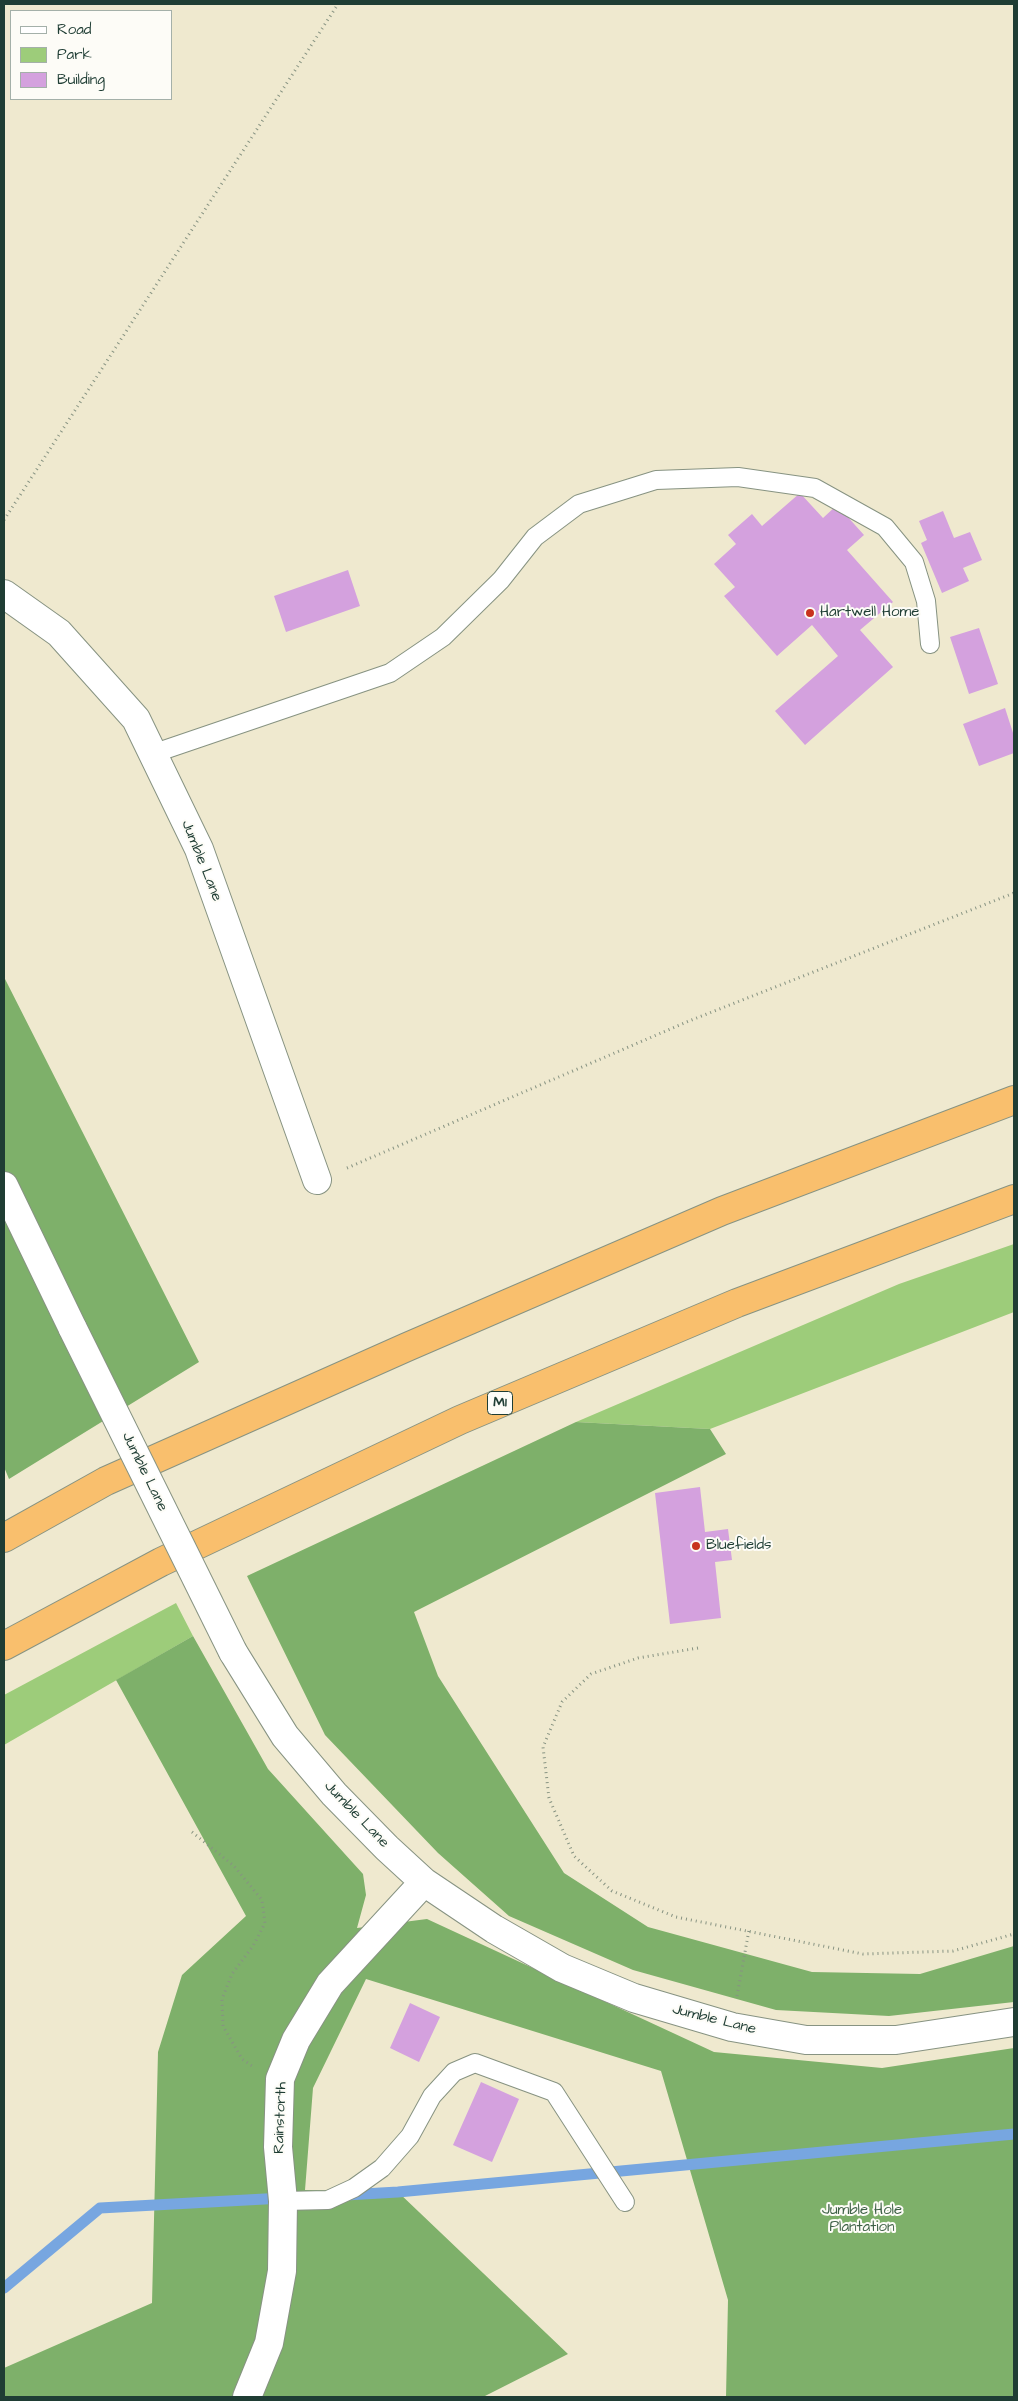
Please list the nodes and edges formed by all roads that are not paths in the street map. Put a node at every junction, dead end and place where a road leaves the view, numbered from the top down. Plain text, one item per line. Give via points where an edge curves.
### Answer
1 (4, 594) edge
2 (930, 644) dead end
3 (152, 754) junction
4 (1014, 1100) edge
5 (318, 1180) road end
6 (4, 1186) edge
7 (1014, 1199) edge
8 (4, 1538) edge
9 (4, 1646) edge
10 (424, 1882) junction
11 (1014, 2022) edge
12 (283, 2201) junction
13 (625, 2202) dead end
14 (247, 2397) edge

1 - 3 street, Jumble Lane via 59,632 136,719
2 - 3 lane via 926,600 914,562 885,526 815,488 738,477 656,480 579,504 535,538 501,580 443,637 390,673
3 - 5 street, Jumble Lane via 199,849
4 - 8 highway via 722,1211 407,1346 106,1481
6 - 10 street, Jumble Lane, bridge via 233,1652 285,1736 334,1794
7 - 9 highway, M1 via 737,1303 460,1420 161,1562
10 - 11 street, Jumble Lane via 494,1930 562,1968 634,1998 732,2027 806,2040 896,2040
10 - 12 street, Rainstorth via 330,1984 296,2040 280,2079 278,2146
12 - 13 lane via 328,2200 354,2188 382,2168 410,2136 432,2096 454,2072 475,2063 554,2092
12 - 14 street, Rainstorth via 282,2271 269,2344

